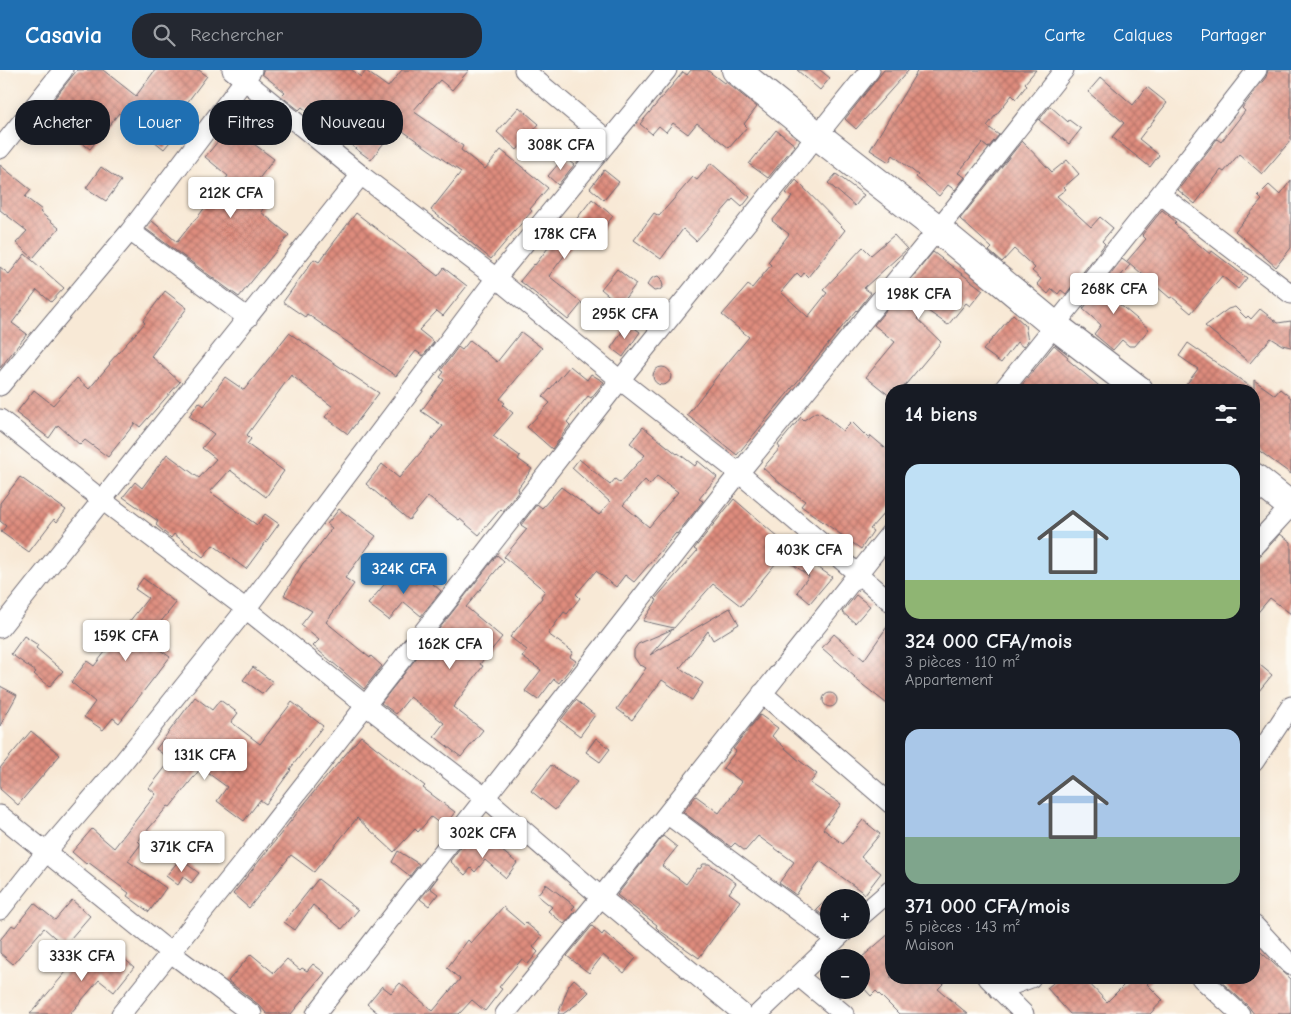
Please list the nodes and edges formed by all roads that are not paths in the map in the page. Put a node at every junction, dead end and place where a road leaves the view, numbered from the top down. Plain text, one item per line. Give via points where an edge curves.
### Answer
1 (63, 70) edge
2 (524, 70) edge
3 (667, 70) edge
4 (736, 70) edge
5 (870, 70) edge
6 (1064, 70) edge
7 (1257, 70) edge
8 (243, 73) edge
9 (818, 136) junction
10 (609, 141) junction
11 (0, 149) edge
12 (361, 175) junction
13 (1160, 194) junction
14 (938, 229) junction
15 (130, 232) junction
16 (496, 278) junction
17 (1288, 285) edge
18 (248, 318) junction
19 (1054, 325) junction
20 (620, 380) junction
21 (1008, 384) edge
22 (1131, 384) edge
23 (0, 386) edge
24 (0, 419) edge
25 (739, 473) junction
26 (1260, 482) edge
27 (102, 500) junction
28 (1291, 506) edge
29 (885, 540) edge
30 (1260, 540) edge
31 (857, 575) junction
32 (885, 597) edge
33 (246, 609) junction
34 (2, 622) edge
35 (762, 693) junction
36 (365, 705) junction
37 (1291, 706) edge
38 (1260, 753) edge
39 (486, 798) junction
40 (885, 799) edge
41 (0, 814) edge
42 (667, 814) junction
43 (46, 852) junction
44 (885, 895) edge
45 (601, 897) junction
46 (870, 908) edge
47 (0, 910) edge
48 (820, 920) edge
49 (1260, 932) edge
50 (836, 939) edge
51 (171, 953) junction
52 (1291, 966) edge
53 (798, 976) junction
54 (993, 984) edge
55 (1208, 984) edge
56 (121, 1014) edge
57 (252, 1014) edge
58 (316, 1014) edge
59 (506, 1014) edge
60 (743, 1014) edge
61 (758, 1014) edge
62 (844, 1014) edge
63 (1024, 1014) edge
64 (1240, 1014) edge

1 - 11 street
2 - 10 street
3 - 10 street
4 - 9 highway
5 - 9 street
6 - 14 street
7 - 13 street
8 - 12 street
8 - 15 street
9 - 14 highway
9 - 20 street
10 - 16 street
12 - 16 street
12 - 18 street
13 - 17 street
13 - 19 street
14 - 19 highway
14 - 25 street
15 - 18 street
15 - 23 street
16 - 20 street
16 - 33 street
18 - 27 street
19 - 21 street
19 - 22 highway
20 - 25 street
20 - 36 street
24 - 27 street
25 - 31 street
25 - 39 street
26 - 28 highway
27 - 33 street
27 - 34 street
28 - 30 street
29 - 31 street
31 - 32 street
31 - 35 street
33 - 36 street
33 - 43 street
35 - 40 street
35 - 42 street
36 - 39 street
36 - 51 street
37 - 38 street
39 - 45 street
39 - 58 street
41 - 43 street
42 - 45 street
42 - 48 street
43 - 47 street
43 - 51 street
44 - 46 street
45 - 59 street
45 - 60 street
49 - 52 street
50 - 53 street
51 - 56 street
51 - 57 street
53 - 61 street
53 - 62 street
54 - 63 street
55 - 64 street

